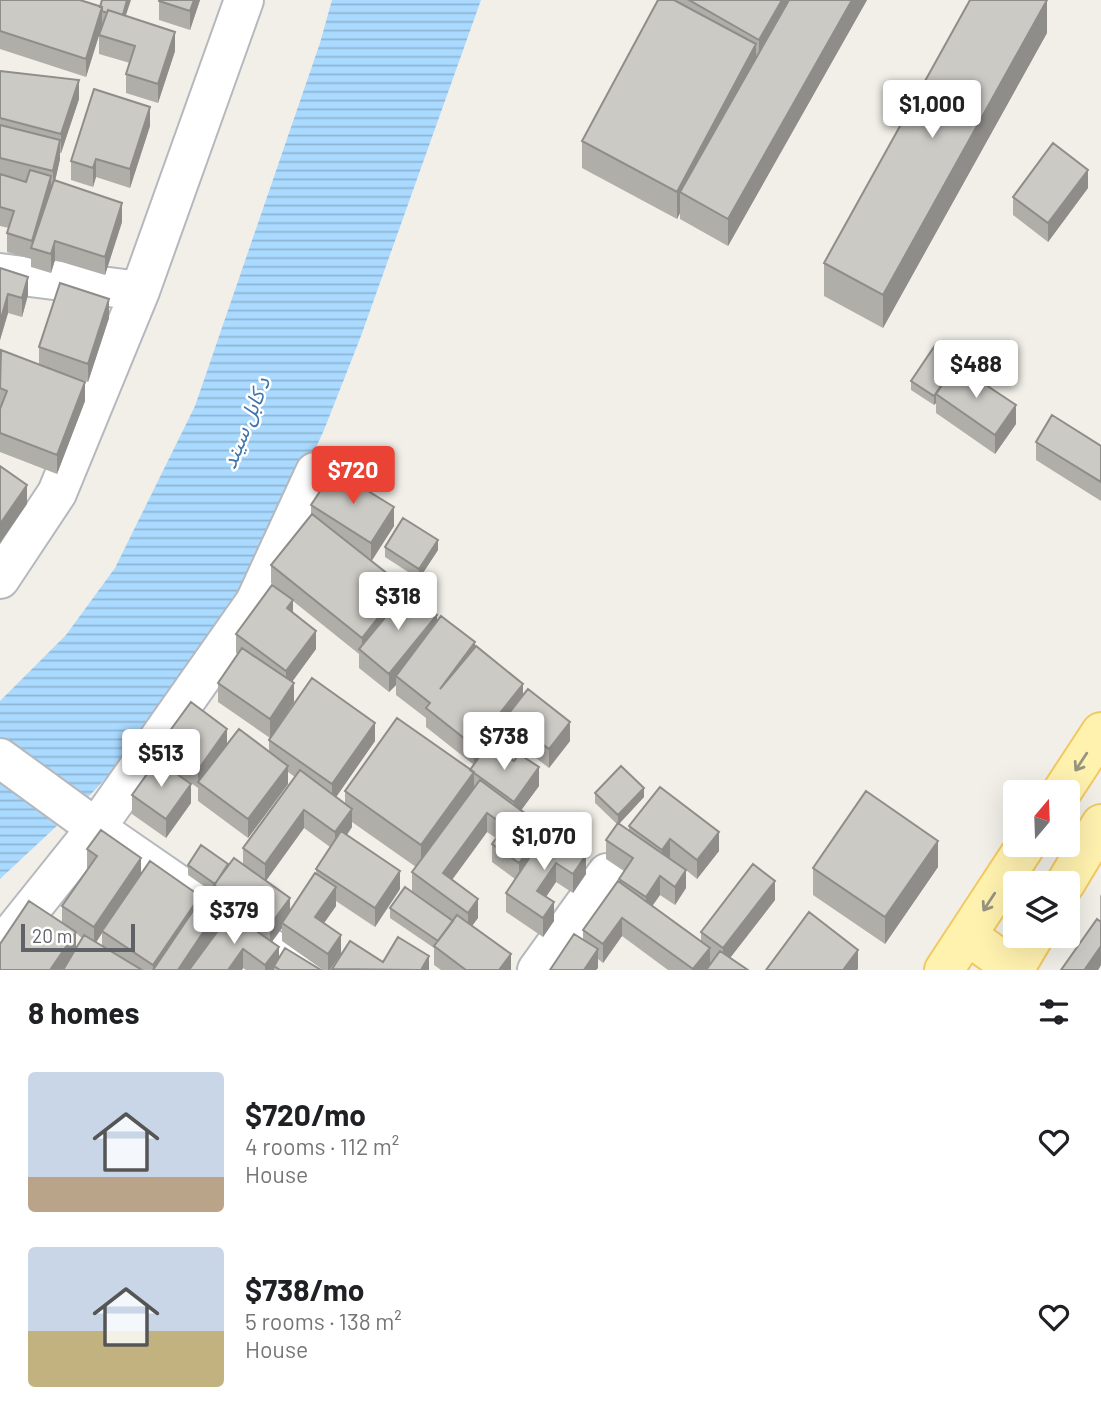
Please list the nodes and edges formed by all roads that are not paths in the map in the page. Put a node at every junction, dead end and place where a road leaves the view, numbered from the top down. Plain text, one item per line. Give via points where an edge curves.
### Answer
1 (244, 0) edge
2 (0, 273) edge
3 (140, 291) junction
4 (315, 472) dead end
5 (0, 579) edge
6 (1101, 732) edge
7 (0, 758) edge
8 (1070, 780) edge
9 (90, 823) junction
10 (1101, 824) edge
11 (1017, 858) edge
12 (1073, 871) edge
13 (607, 873) dead end
14 (967, 934) junction
15 (0, 948) edge
16 (1027, 948) edge
17 (1014, 969) edge
18 (302, 970) edge
19 (537, 970) edge
20 (944, 970) edge

1 - 3 street
2 - 3 street
3 - 5 street via 57,493
4 - 9 street via 255,602
6 -> 8 main road
7 - 9 street
9 - 15 street
9 - 18 street
10 - 12 main road
11 -> 14 main road
13 - 19 street
14 - 17 main road
14 - 20 main road
16 - 17 main road

